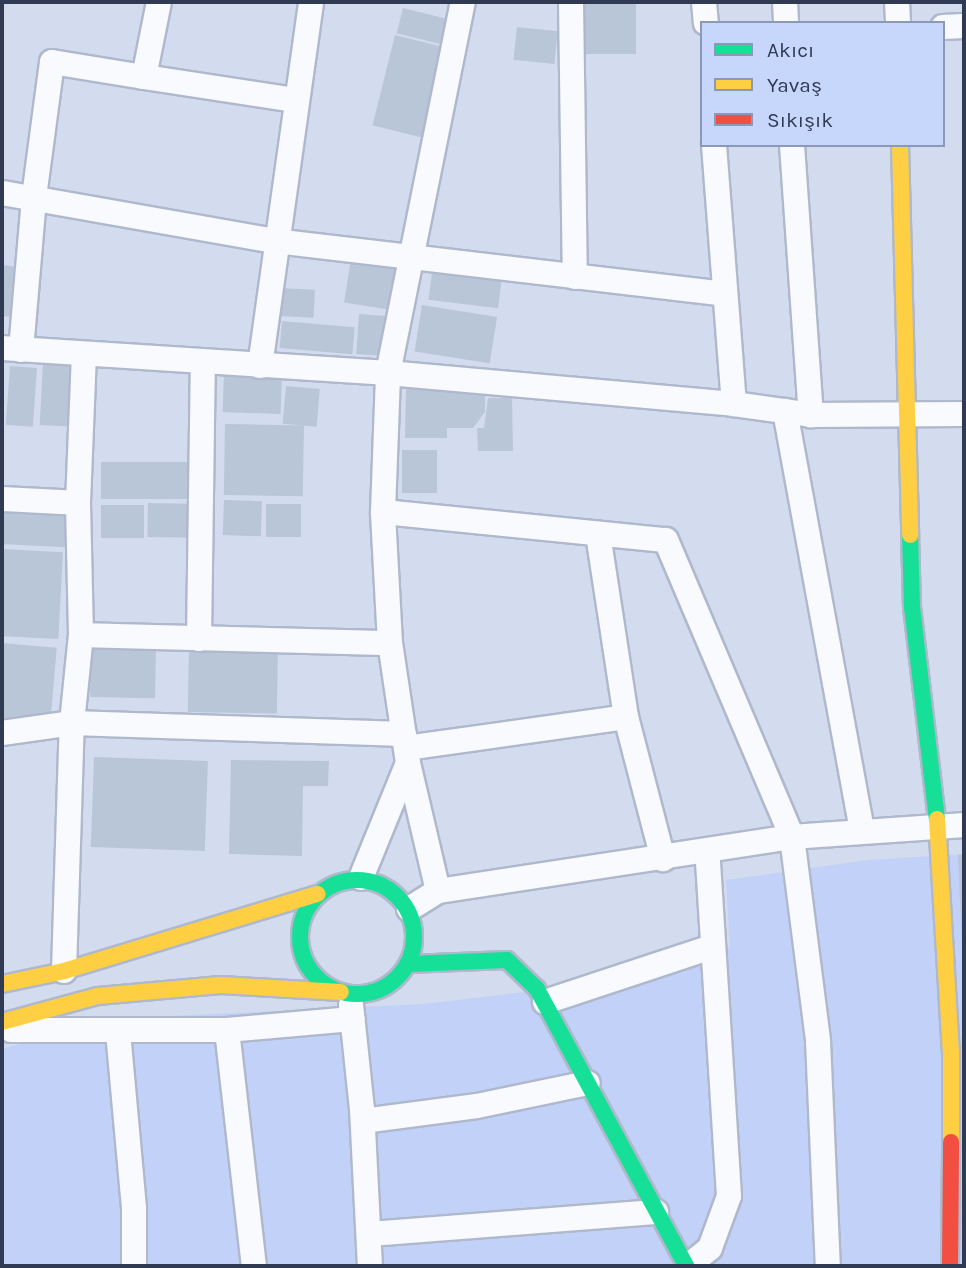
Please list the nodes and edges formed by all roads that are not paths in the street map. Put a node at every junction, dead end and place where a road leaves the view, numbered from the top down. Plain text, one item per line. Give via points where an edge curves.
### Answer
1 (159, 2) edge
2 (311, 2) edge
3 (463, 2) edge
4 (571, 2) edge
5 (704, 2) edge
6 (785, 2) edge
7 (897, 2) edge
8 (706, 21) edge
9 (786, 21) edge
10 (898, 21) edge
11 (964, 26) edge
12 (945, 27) edge
13 (144, 77) junction
14 (295, 100) junction
15 (714, 147) edge
16 (792, 147) edge
17 (900, 147) edge
18 (2, 193) edge
19 (34, 197) junction
20 (275, 241) junction
21 (412, 259) junction
22 (575, 277) junction
23 (724, 294) junction
24 (11, 349) edge
25 (84, 355) junction
26 (203, 363) junction
27 (260, 366) junction
28 (388, 373) junction
29 (734, 404) junction
30 (785, 411) junction
31 (964, 414) edge
32 (811, 415) junction
33 (904, 418) junction
34 (2, 499) edge
35 (78, 503) junction
36 (383, 512) junction
37 (598, 534) junction
38 (81, 635) junction
39 (199, 639) junction
40 (390, 643) junction
41 (626, 717) junction
42 (72, 723) junction
43 (2, 733) edge
44 (406, 748) junction
45 (964, 825) edge
46 (938, 827) junction
47 (862, 831) junction
48 (792, 836) junction
49 (707, 851) junction
50 (663, 859) junction
51 (361, 878) junction
52 (438, 891) junction
53 (318, 894) junction
54 (409, 909) junction
55 (711, 947) junction
56 (409, 964) junction
57 (64, 971) junction
58 (2, 984) edge
59 (346, 993) junction
60 (545, 1002) junction
61 (353, 1019) junction
62 (2, 1021) edge
63 (2, 1030) edge
64 (227, 1030) junction
65 (118, 1032) junction
66 (588, 1083) junction
67 (363, 1121) junction
68 (656, 1212) junction
69 (369, 1234) junction
70 (134, 1266) edge
71 (254, 1266) edge
72 (370, 1266) edge
73 (687, 1266) edge
74 (828, 1266) edge
75 (950, 1266) edge

1 - 13 street
2 - 14 street
3 - 21 street
4 - 22 street
5 - 8 street
6 - 9 street
7 - 10 street
11 - 12 street
13 - 14 street
13 - 19 street via 52,62
14 - 20 street
15 - 23 street
16 - 32 street
17 - 33 street
18 - 19 street
19 - 20 street
19 - 24 street
20 - 21 street
20 - 27 street
21 - 22 street
21 - 28 street
22 - 23 street
23 - 29 street
24 - 25 street
25 - 26 street
25 - 35 street
26 - 27 street
26 - 39 street
27 - 28 street
28 - 29 street
28 - 36 street
29 - 30 street
30 - 32 street
30 - 47 street
31 - 33 street
32 - 33 street
33 - 46 street via 912,607
34 - 35 street
35 - 38 street
36 - 37 street
36 - 40 street
37 - 41 street
37 - 48 street via 666,540
38 - 39 street
38 - 42 street
39 - 40 street
40 - 44 street
41 - 44 street
41 - 50 street
42 - 43 street
42 - 44 street
42 - 57 street
44 - 51 street
44 - 52 street
45 - 46 street
46 - 47 street
46 - 75 street via 951,1052
47 - 48 street
48 - 49 street
48 - 74 street via 818,1041
49 - 50 street
49 - 55 street
50 - 52 street
51 - 53 street via 338,882
51 - 54 street via 389,887
52 - 54 street
53 - 57 street
53 - 59 street via 306,909 301,949 309,968
54 - 56 street via 416,937
55 - 60 street
55 - 73 street via 729,1196 710,1248
56 - 59 street via 394,982 374,992
56 - 60 street via 508,960
57 - 58 street
59 - 61 street
59 - 62 street via 220,985 98,996
60 - 66 street
61 - 64 street
61 - 67 street
63 - 65 street
64 - 65 street
64 - 71 street
65 - 70 street via 134,1208
66 - 67 street via 477,1106
66 - 68 street
67 - 69 street
68 - 69 street
68 - 73 street
69 - 72 street

